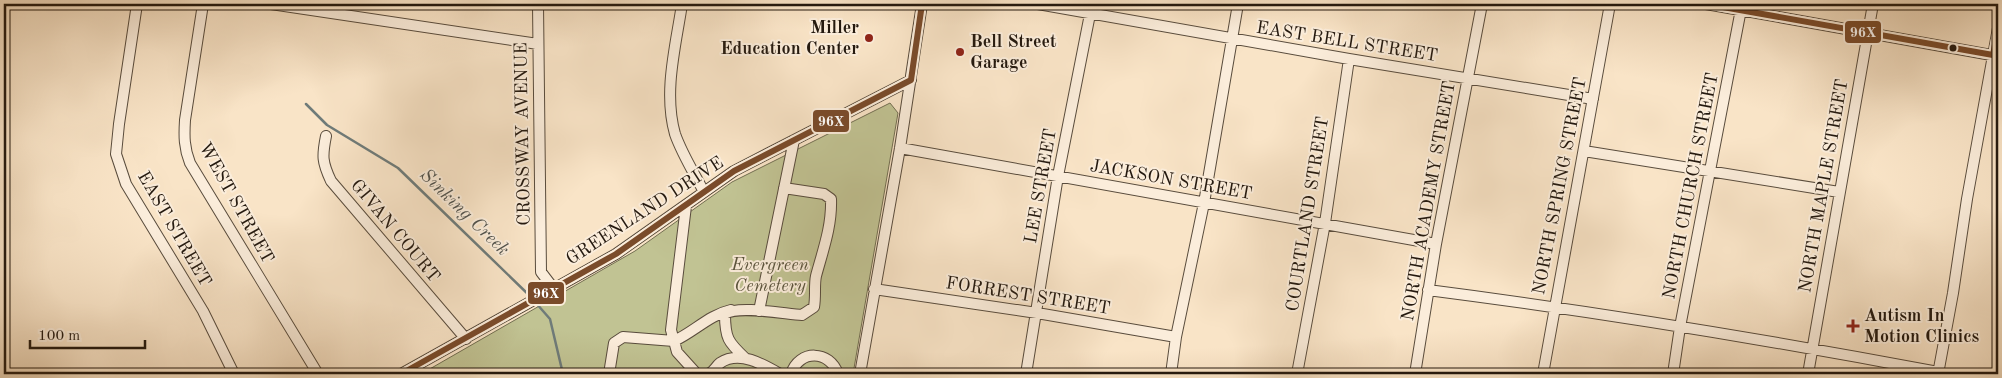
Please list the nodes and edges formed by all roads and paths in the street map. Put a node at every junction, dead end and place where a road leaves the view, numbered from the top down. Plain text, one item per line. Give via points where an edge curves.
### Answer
1 (137, 4) edge
2 (203, 4) edge
3 (271, 4) edge
4 (538, 4) edge
5 (682, 4) edge
6 (922, 4) edge
7 (1038, 4) edge
8 (1238, 4) edge
9 (1482, 4) edge
10 (1610, 4) edge
11 (1706, 4) edge
12 (1873, 4) edge
13 (1741, 7) edge
14 (1091, 8) edge
15 (1998, 28) edge
16 (1867, 33) junction
17 (1231, 39) junction
18 (538, 44) junction
19 (1996, 56) edge
20 (1349, 59) junction
21 (1468, 78) junction
22 (910, 80) junction
23 (1593, 99) junction
24 (326, 136) dead end
25 (794, 140) junction
26 (900, 148) junction
27 (1584, 152) junction
28 (1711, 172) junction
29 (1058, 176) junction
30 (784, 188) junction
31 (704, 192) junction
32 (1839, 192) junction
33 (1204, 203) junction
34 (686, 206) junction
35 (1325, 223) junction
36 (1436, 244) junction
37 (554, 289) junction
38 (874, 289) junction
39 (1428, 290) junction
40 (1554, 306) junction
41 (731, 310) junction
42 (758, 311) junction
43 (1037, 313) junction
44 (1680, 328) junction
45 (1176, 337) junction
46 (466, 339) junction
47 (674, 341) junction
48 (1812, 349) junction
49 (732, 353) junction
50 (1938, 373) edge
51 (234, 374) edge
52 (318, 374) edge
53 (401, 374) edge
54 (609, 374) edge
55 (698, 374) edge
56 (708, 374) edge
57 (780, 374) edge
58 (791, 374) edge
59 (838, 374) edge
60 (860, 374) edge
61 (1026, 374) edge
62 (1170, 374) edge
63 (1297, 374) edge
64 (1415, 374) edge
65 (1543, 374) edge
66 (1673, 374) edge
67 (1808, 374) edge

1 - 51 street, EAST STREET via 116,154 126,184 203,311
2 - 52 street, WEST STREET via 185,120 183,140 186,151 190,163
3 - 18 street
4 - 18 street, CROSSWAY AVENUE
5 - 31 street via 670,98 671,117 685,156
6 - 22 street
7 - 14 street, EAST BELL STREET
8 - 17 street
9 - 21 street, NORTH ACADEMY STREET
10 - 23 street, NORTH SPRING STREET
11 - 13 street
12 - 16 street, NORTH MAPLE STREET
13 - 16 street
13 - 28 street, NORTH CHURCH STREET
14 - 17 street, EAST BELL STREET
14 - 29 street, LEE STREET
15 - 19 street
16 - 19 street
16 - 32 street, NORTH MAPLE STREET
17 - 20 street, EAST BELL STREET
17 - 33 street
18 - 37 street, CROSSWAY AVENUE via 541,272
19 - 50 street via 1967,199
20 - 21 street, EAST BELL STREET
20 - 35 street, COURTLAND STREET
21 - 23 street, EAST BELL STREET
21 - 36 street, NORTH ACADEMY STREET
22 - 25 street, GREENLAND DRIVE
22 - 26 street
23 - 27 street, NORTH SPRING STREET
24 - 46 street, GIVAN COURT via 322,155 331,181
25 - 30 street
25 - 31 street, GREENLAND DRIVE via 734,171
26 - 29 street, JACKSON STREET
26 - 38 street
27 - 28 street
27 - 40 street, NORTH SPRING STREET
28 - 32 street
28 - 44 street, NORTH CHURCH STREET
29 - 33 street, JACKSON STREET
29 - 43 street, LEE STREET
30 - 42 street
30 - 42 street via 824,194 831,199 826,247 816,278 814,307 802,315
31 - 34 street, GREENLAND DRIVE
32 - 48 street, NORTH MAPLE STREET
33 - 35 street, JACKSON STREET
33 - 45 street
34 - 37 street, GREENLAND DRIVE via 616,254
34 - 47 street via 671,330
35 - 36 street, JACKSON STREET
35 - 63 street, COURTLAND STREET
36 - 39 street, NORTH ACADEMY STREET
37 - 46 street, GREENLAND DRIVE
38 - 43 street, FORREST STREET
38 - 60 street
39 - 40 street
39 - 64 street, NORTH ACADEMY STREET
40 - 44 street
40 - 65 street, NORTH SPRING STREET
41 - 42 street
41 - 47 street via 716,313
41 - 49 street via 725,314 725,332
43 - 45 street, FORREST STREET
43 - 61 street, LEE STREET
44 - 48 street
44 - 66 street, NORTH CHURCH STREET
45 - 62 street
46 - 53 street, GREENLAND DRIVE
47 - 54 street via 623,337 614,343
47 - 55 street via 677,352
48 - 50 street
48 - 67 street, NORTH MAPLE STREET
49 - 56 street
49 - 57 street
58 - 59 street via 794,366 807,357 820,356 832,361

